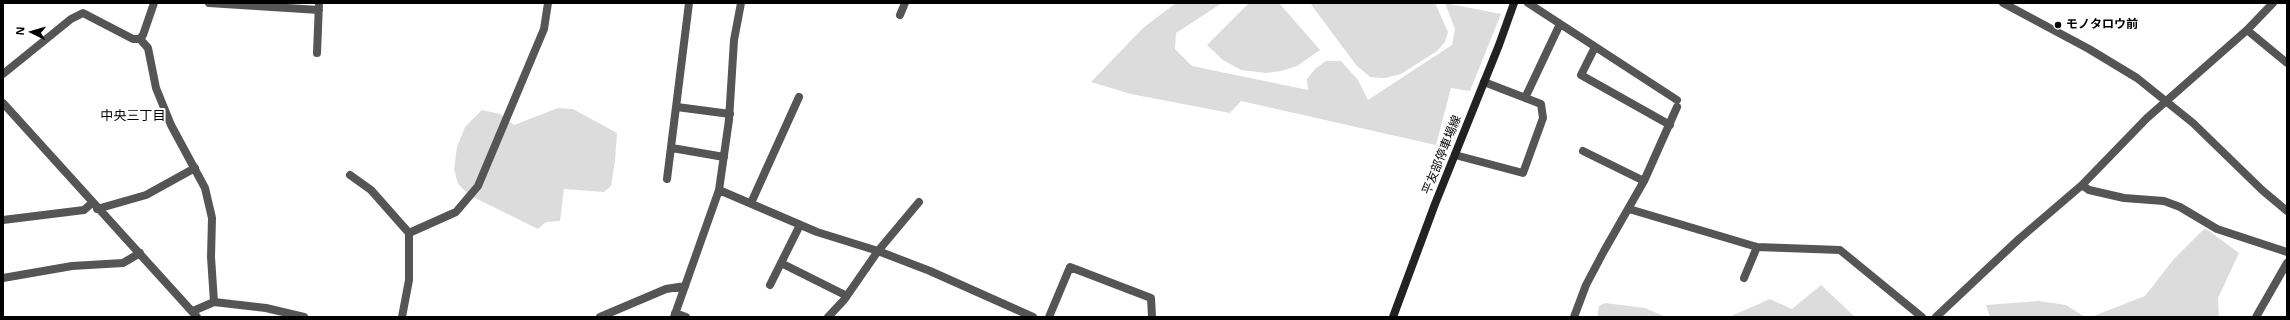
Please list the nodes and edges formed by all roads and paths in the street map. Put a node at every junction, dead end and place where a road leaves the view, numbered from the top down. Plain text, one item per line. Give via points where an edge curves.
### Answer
1 (154, 3) edge
2 (209, 3) edge
3 (548, 3) edge
4 (688, 3) edge
5 (741, 3) edge
6 (905, 3) edge
7 (1514, 3) edge
8 (1528, 3) edge
9 (2003, 3) edge
10 (2273, 3) edge
11 (319, 6) edge
12 (900, 15) dead end
13 (1560, 24) junction
14 (2246, 30) junction
15 (140, 39) junction
16 (1595, 47) junction
17 (317, 53) dead end
18 (2286, 60) edge
19 (3, 74) edge
20 (1484, 82) junction
21 (799, 97) dead end
22 (1525, 98) junction
23 (2166, 102) junction
24 (677, 107) junction
25 (5, 108) edge
26 (730, 114) junction
27 (1670, 125) junction
28 (672, 148) junction
29 (1583, 151) dead end
30 (1455, 155) junction
31 (724, 157) junction
32 (195, 168) junction
33 (350, 175) dead end
34 (667, 179) dead end
35 (1644, 181) junction
36 (2082, 185) junction
37 (719, 190) junction
38 (919, 202) dead end
39 (751, 204) junction
40 (94, 206) junction
41 (1629, 209) junction
42 (2287, 211) edge
43 (3, 220) edge
44 (800, 225) junction
45 (409, 233) junction
46 (1757, 247) junction
47 (878, 251) junction
48 (2287, 252) edge
49 (140, 253) junction
50 (2287, 263) edge
51 (780, 264) junction
52 (3, 278) edge
53 (1744, 278) dead end
54 (770, 285) dead end
55 (685, 286) junction
56 (847, 296) junction
57 (214, 302) junction
58 (195, 314) edge
59 (674, 315) edge
60 (304, 317) edge
61 (402, 317) edge
62 (600, 317) edge
63 (686, 317) edge
64 (828, 317) edge
65 (1033, 317) edge
66 (1049, 317) edge
67 (1152, 317) edge
68 (1393, 317) edge
69 (1574, 317) edge
70 (1922, 317) edge
71 (1936, 317) edge
72 (2256, 317) edge

1 - 15 street
2 - 11 street
3 - 45 street via 544,29 478,186 456,212
4 - 24 street
5 - 26 street via 734,40
6 - 12 street
7 - 20 main road, 平友部停車場線
8 - 13 street
9 - 23 street via 2137,78
10 - 14 street
11 - 17 street
13 - 16 street
13 - 22 street
14 - 18 street
14 - 23 street
15 - 19 street via 133,39 83,13 71,19
15 - 32 street via 148,48 156,88 171,125
16 - 27 street via 1677,103
16 - 27 street via 1581,75
20 - 22 street
20 - 30 main road, 平友部停車場線
21 - 39 street
22 - 30 street via 1541,104 1543,118 1523,173
23 - 36 street via 2146,118
23 - 42 street
24 - 26 street
24 - 28 street
25 - 40 street
26 - 31 street
27 - 35 street
28 - 31 street
28 - 34 street
29 - 35 street
30 - 68 main road, 平友部停車場線
31 - 37 street
32 - 40 street via 146,195
32 - 57 street via 205,188 212,218
33 - 45 street via 371,190
35 - 41 street
36 - 48 street via 2089,190 2124,198 2168,203 2217,229
36 - 71 street via 2019,239
37 - 39 street
37 - 55 street
38 - 47 street
39 - 44 street
40 - 43 street via 84,210
40 - 49 street
41 - 46 street
41 - 69 street via 1590,278
44 - 47 street
44 - 51 street
45 - 61 street via 409,280
46 - 53 street
46 - 70 street via 1840,250
47 - 56 street
47 - 65 street
49 - 52 street via 123,263 72,266
49 - 58 street
50 - 72 street
51 - 54 street
51 - 56 street
55 - 59 street
55 - 62 street via 666,289
56 - 64 street
57 - 58 street
57 - 60 street via 266,308
59 - 63 street
66 - 67 street via 1070,267 1151,298

